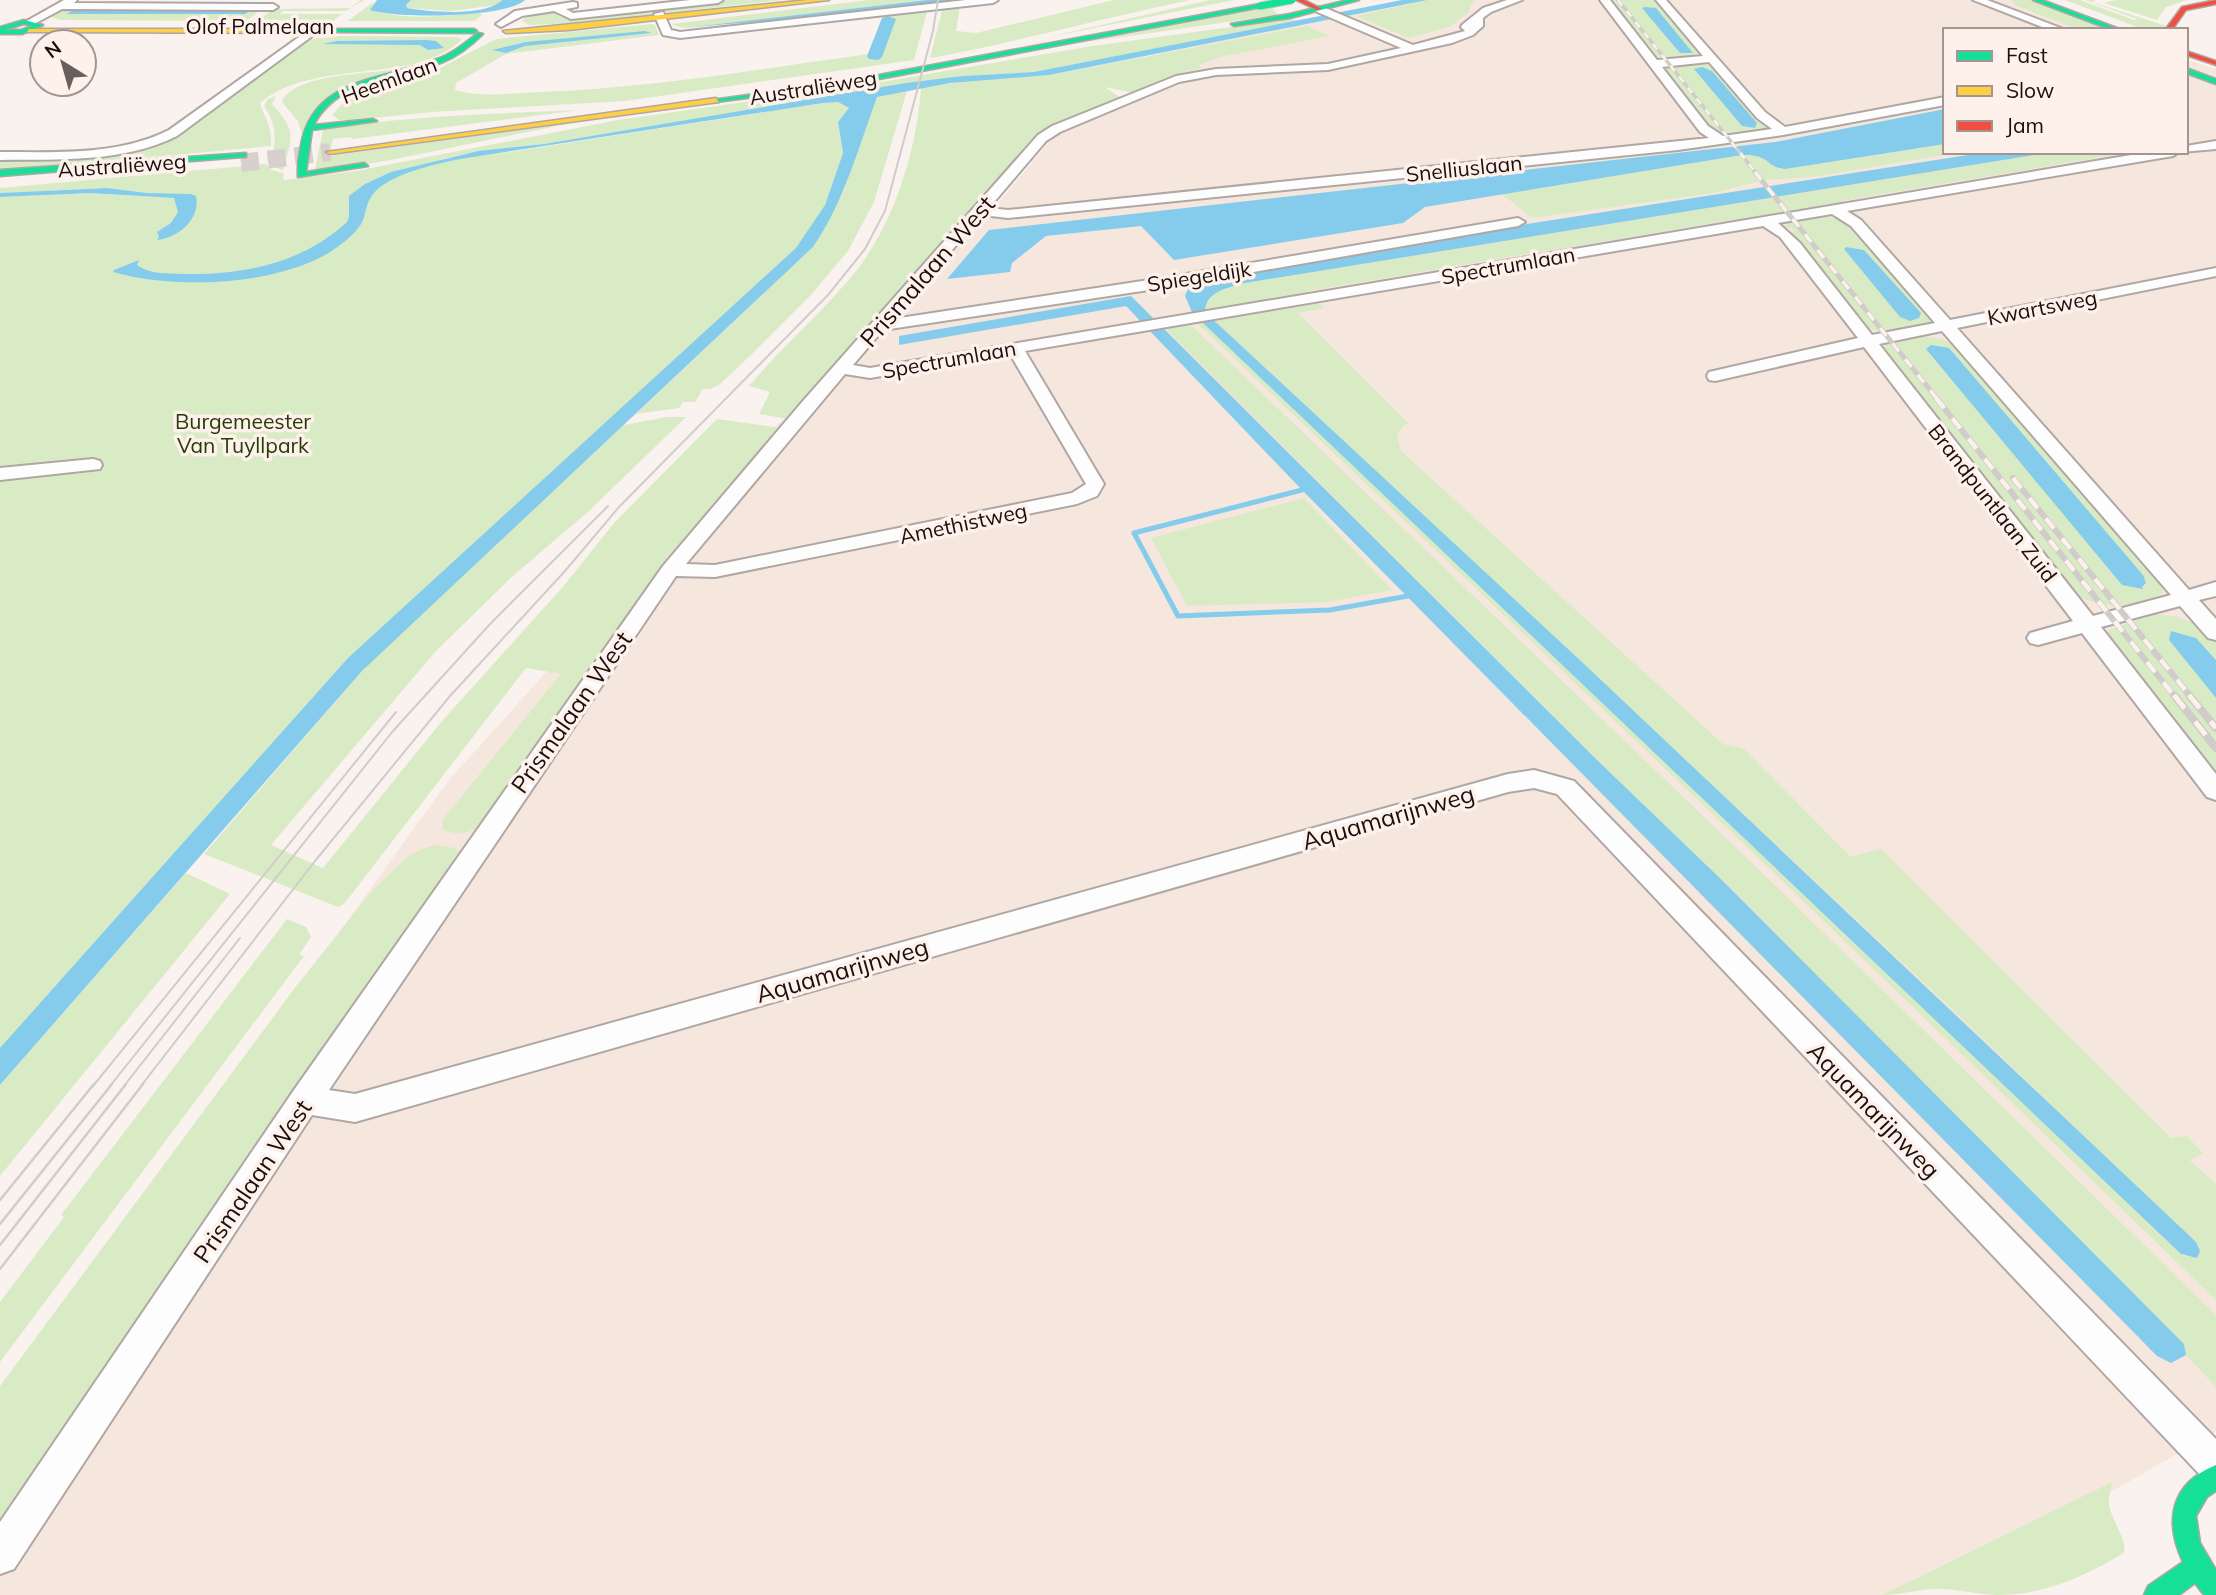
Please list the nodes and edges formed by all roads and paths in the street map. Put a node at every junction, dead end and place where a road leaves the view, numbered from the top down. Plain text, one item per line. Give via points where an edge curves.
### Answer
1 (72, 0) edge
2 (283, 0) edge
3 (579, 0) edge
4 (719, 0) edge
5 (789, 0) edge
6 (826, 0) edge
7 (993, 0) edge
8 (1356, 0) edge
9 (1517, 0) edge
10 (1605, 0) edge
11 (1661, 0) edge
12 (1978, 0) edge
13 (2036, 0) edge
14 (2057, 0) edge
15 (2209, 0) edge
16 (1260, 2) edge
17 (1996, 2) edge
18 (2216, 2) edge
19 (61, 6) junction
20 (273, 7) junction
21 (1164, 7) dead end
22 (556, 8) junction
23 (1314, 12) edge
24 (660, 16) junction
25 (33, 26) junction
26 (243, 26) junction
27 (494, 28) junction
28 (2056, 28) edge
29 (2063, 28) edge
30 (2113, 28) edge
31 (2133, 28) edge
32 (2169, 28) edge
33 (2, 30) edge
34 (168, 30) junction
35 (374, 31) junction
36 (310, 34) junction
37 (1409, 48) junction
38 (2188, 48) edge
39 (978, 54) junction
40 (2188, 54) edge
41 (1003, 56) junction
42 (2216, 57) edge
43 (1712, 58) junction
44 (2216, 63) edge
45 (1655, 64) junction
46 (2190, 73) edge
47 (2216, 82) edge
48 (1943, 101) edge
49 (636, 109) junction
50 (517, 110) dead end
51 (395, 119) dead end
52 (315, 127) junction
53 (1783, 131) junction
54 (1721, 141) junction
55 (2216, 145) edge
56 (331, 148) tunnel mouth
57 (2188, 150) edge
58 (2161, 154) edge
59 (0, 156) edge
60 (403, 158) dead end
61 (377, 164) dead end
62 (0, 173) edge
63 (0, 182) edge
64 (1835, 209) junction
65 (981, 211) junction
66 (1766, 221) junction
67 (1518, 222) dead end
68 (2216, 272) edge
69 (1170, 294) junction
70 (1189, 319) junction
71 (878, 326) junction
72 (1945, 326) junction
73 (1868, 341) junction
74 (1016, 348) junction
75 (842, 368) junction
76 (1715, 376) dead end
77 (93, 465) dead end
78 (0, 474) edge
79 (670, 570) junction
80 (2216, 589) edge
81 (2184, 597) junction
82 (2087, 624) junction
83 (2216, 634) edge
84 (2038, 638) dead end
85 (2216, 790) edge
86 (305, 1100) junction
87 (2216, 1465) edge
88 (2216, 1477) edge
89 (0, 1555) edge
90 (2198, 1567) junction
91 (2216, 1591) edge
92 (2157, 1595) edge

1 - 19 street
2 - 20 street
3 - 22 street
4 - 22 street via 572,16
5 - 24 main road, Olof Palmelaan
6 - 24 main road, Olof Palmelaan
7 - 24 street via 680,36 667,33
8 - 23 main road
9 - 37 street, Prismalaan West via 1487,10 1454,34
10 - 45 street
11 - 43 street
12 - 17 street
13 - 30 main road
14 - 31 main road
15 - 18 street
16 - 23 main road, Australiëweg, bridge
16 - 39 main road, Australiëweg
16 - 41 main road, Australiëweg
17 - 28 street
17 - 29 street
18 - 32 main road via 2184,8
19 - 20 street
19 - 25 street
20 - 26 street
21 - 39 main road
22 - 27 street via 531,11
23 - 37 street
23 - 41 main road
24 - 27 main road, Olof Palmelaan
25 - 26 main road, Olof Palmelaan
25 - 33 main road
25 - 34 main road, Olof Palmelaan
26 - 27 main road, Olof Palmelaan
27 - 35 main road, Olof Palmelaan
27 - 52 main road, Heemlaan via 477,48 447,64 352,94
34 - 35 main road, Olof Palmelaan
34 - 36 street, Olof Palmelaan via 166,34
35 - 36 street, Olof Palmelaan
36 - 59 street, Olof Palmelaan via 151,145
37 - 65 street, Prismalaan West via 1328,67 1216,72 1176,79 1042,138
38 - 42 main road
39 - 49 main road, Australiëweg
40 - 44 main road
41 - 49 main road, Australiëweg via 770,95
43 - 45 street
43 - 53 street via 1761,115
45 - 54 street via 1704,129
46 - 47 main road
48 - 53 street, Snelliuslaan
49 - 50 main road
49 - 56 main road, Australiëweg
49 - 60 main road
51 - 52 main road
52 - 61 main road, Heemlaan via 305,175
53 - 54 street, Snelliuslaan
54 - 65 street, Snelliuslaan via 1008,214
55 - 57 street
58 - 64 street, Spectrumlaan
62 - 63 main road, Australiëweg via 242,159
64 - 66 street, Spectrumlaan
64 - 72 street via 1856,223
65 - 71 street, Prismalaan West
66 - 70 street, Spectrumlaan
66 - 73 street, Brandpuntlaan Zuid via 1795,246
67 - 69 street, Spiegeldijk
68 - 72 street, Kwartsweg
69 - 70 street
69 - 71 street, Spiegeldijk
70 - 74 street, Spectrumlaan
71 - 75 street, Prismalaan West
72 - 73 street, Kwartsweg
72 - 81 street
73 - 76 street, Kwartsweg
73 - 82 street, Brandpuntlaan Zuid
74 - 75 street, Spectrumlaan via 870,373
74 - 79 street, Amethistweg via 1095,484 1090,492 1007,514 715,571
75 - 79 street, Prismalaan West
77 - 78 street
79 - 86 street, Prismalaan West
80 - 81 street
81 - 82 street
81 - 83 street
82 - 84 street
82 - 85 street, Brandpuntlaan Zuid
86 - 87 street, Aquamarijnweg via 355,1108 1534,779 1565,788
86 - 89 street, Prismalaan West
88 - 90 main road via 2194,1490 2185,1503 2187,1544
90 - 91 main road
90 - 92 main road

